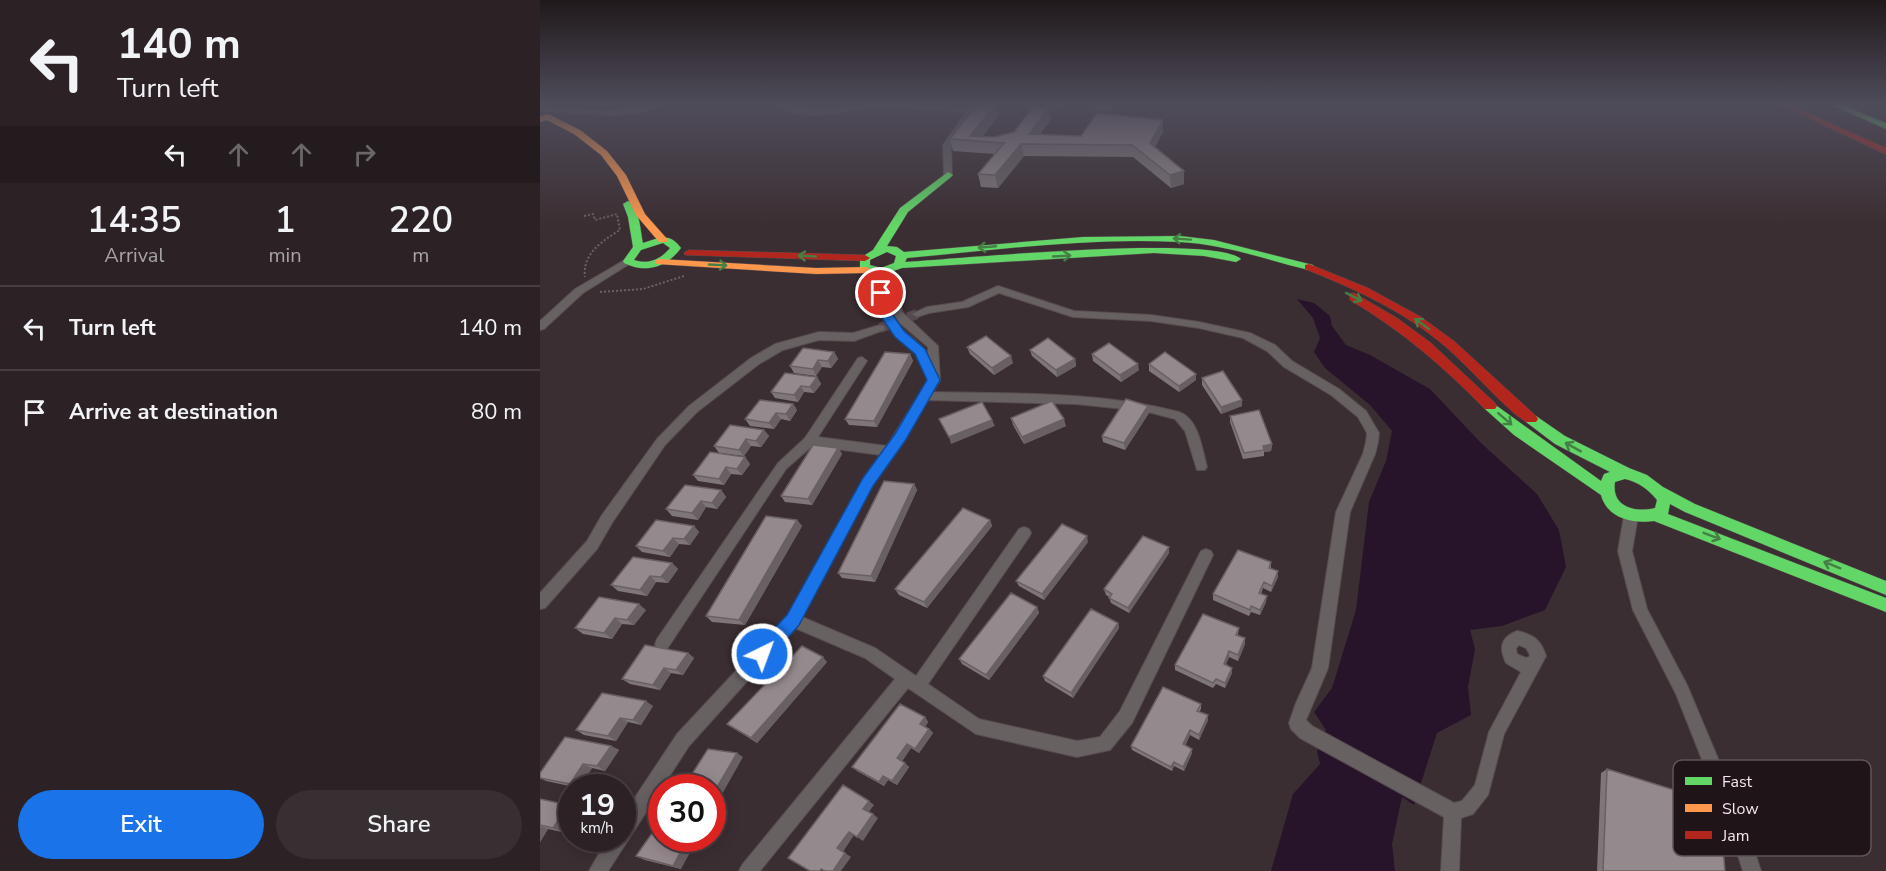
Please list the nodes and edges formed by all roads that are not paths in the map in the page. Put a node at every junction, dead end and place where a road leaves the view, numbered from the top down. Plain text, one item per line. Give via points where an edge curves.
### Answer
1 (587, 146) edge
2 (595, 146) edge
3 (947, 146) edge
4 (948, 175) junction
5 (663, 240) junction
6 (638, 247) junction
7 (674, 253) junction
8 (628, 261) junction
9 (660, 262) junction
10 (884, 263) junction
11 (917, 314) tunnel mouth
12 (540, 327) edge
13 (880, 328) tunnel mouth
14 (862, 361) dead end
15 (925, 396) junction
16 (809, 441) junction
17 (890, 451) junction
18 (1201, 467) dead end
19 (1625, 473) junction
20 (1605, 491) junction
21 (1661, 492) junction
22 (1631, 516) junction
23 (1657, 516) junction
24 (1024, 533) dead end
25 (1206, 555) dead end
26 (1886, 588) edge
27 (540, 603) edge
28 (1886, 605) edge
29 (793, 620) junction
30 (662, 644) dead end
31 (1534, 663) dead end
32 (912, 682) junction
33 (1711, 760) edge
34 (636, 812) edge
35 (1453, 812) junction
36 (610, 852) edge
37 (1747, 856) edge
38 (598, 871) edge
39 (748, 871) edge
40 (1450, 871) edge
41 (1752, 871) edge

1 - 6 main road via 617,177 633,217
2 - 5 main road via 621,175 641,215
3 - 4 street
4 - 10 main road via 911,212
4 - 10 main road via 904,210 878,250
5 - 6 main road
5 - 7 main road via 675,244
6 - 8 main road
7 - 9 main road
10 -> 7 main road
8 - 9 main road via 640,266
8 - 12 street via 579,291
9 -> 10 main road via 816,271
10 - 15 street via 896,315 933,346 934,380
19 -> 10 main road via 1560,440 1520,411 1449,343 1400,308 1352,283 1299,263 1179,239 1083,240
10 -> 20 main road via 1178,250 1235,258 1306,278 1348,294 1415,334 1456,369 1507,422
11 - 35 street via 964,305 998,289 1073,314 1151,318 1228,330 1261,341 1362,414 1373,433 1369,454 1343,512 1320,668 1300,707 1297,723 1306,732
13 - 27 street via 854,337 819,336 779,347 693,409 661,442 592,545
14 - 16 street
15 - 17 street
15 - 18 street via 1076,400 1144,407 1179,416 1190,429
16 - 17 street
16 - 30 street via 782,465
17 - 29 street via 868,482
19 - 20 main road via 1609,478
19 - 21 main road via 1645,478
20 - 22 main road via 1613,505
21 - 23 main road via 1665,506
26 -> 21 main road via 1690,508
22 - 23 main road
22 - 33 street via 1625,551 1640,610 1682,690
23 -> 28 main road
24 - 32 street
25 - 32 street via 1126,717 1104,744 1077,749 976,726
29 - 32 street via 870,653
29 - 34 street via 683,740
31 - 35 street via 1497,732 1482,789 1467,808
32 - 39 street
35 - 40 street
36 - 38 street
37 - 41 street

